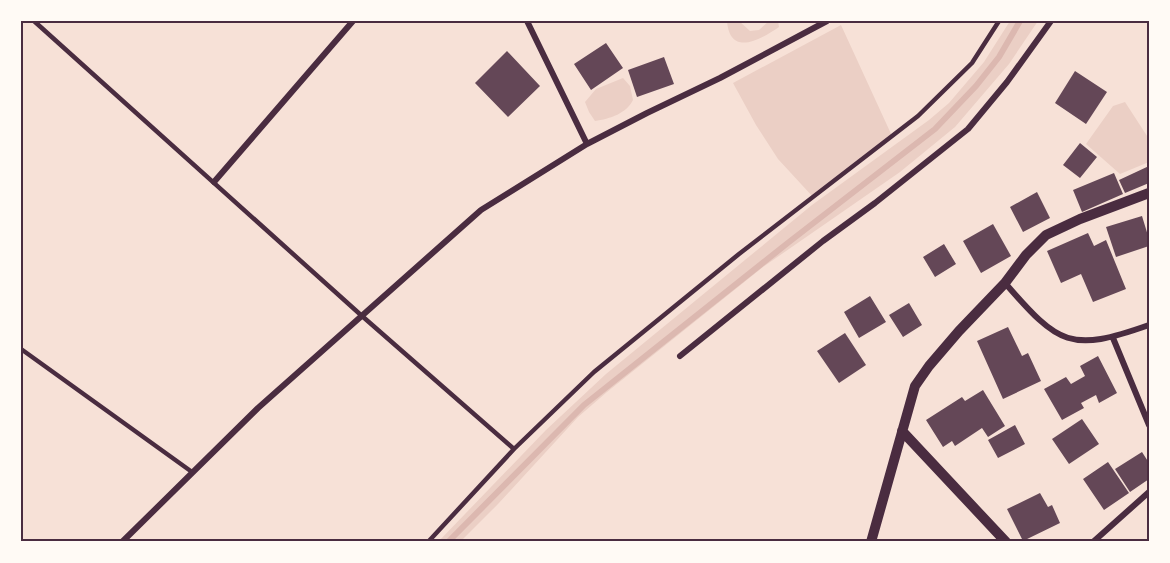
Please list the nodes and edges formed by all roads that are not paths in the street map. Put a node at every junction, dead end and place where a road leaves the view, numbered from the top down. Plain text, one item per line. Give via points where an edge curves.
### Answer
1 (34, 21) edge
2 (353, 21) edge
3 (827, 21) edge
4 (999, 21) edge
5 (1051, 21) edge
6 (530, 22) edge
7 (587, 144) junction
8 (214, 182) junction
9 (1149, 193) edge
10 (1005, 283) junction
11 (362, 316) junction
12 (1149, 325) edge
13 (1113, 338) junction
14 (21, 349) edge
15 (680, 356) dead end
16 (1149, 425) edge
17 (902, 431) junction
18 (514, 449) junction
19 (192, 472) junction
20 (1149, 492) edge
21 (870, 540) edge
22 (122, 542) edge
23 (428, 542) edge
24 (1006, 542) edge
25 (1093, 542) edge

1 - 8 lane
2 - 8 street
3 - 7 street
4 - 18 lane via 972,63 918,116 603,364
5 - 15 street via 968,129
6 - 7 street
7 - 11 street via 481,210
8 - 11 lane
9 - 10 street via 1046,235
10 - 13 street via 1027,308 1061,336 1089,342
10 - 17 street via 959,331 915,386
11 - 18 lane
11 - 19 street
12 - 13 street
13 - 16 street
14 - 19 lane
17 - 21 street
17 - 24 street
18 - 23 lane
19 - 22 street
20 - 25 street

